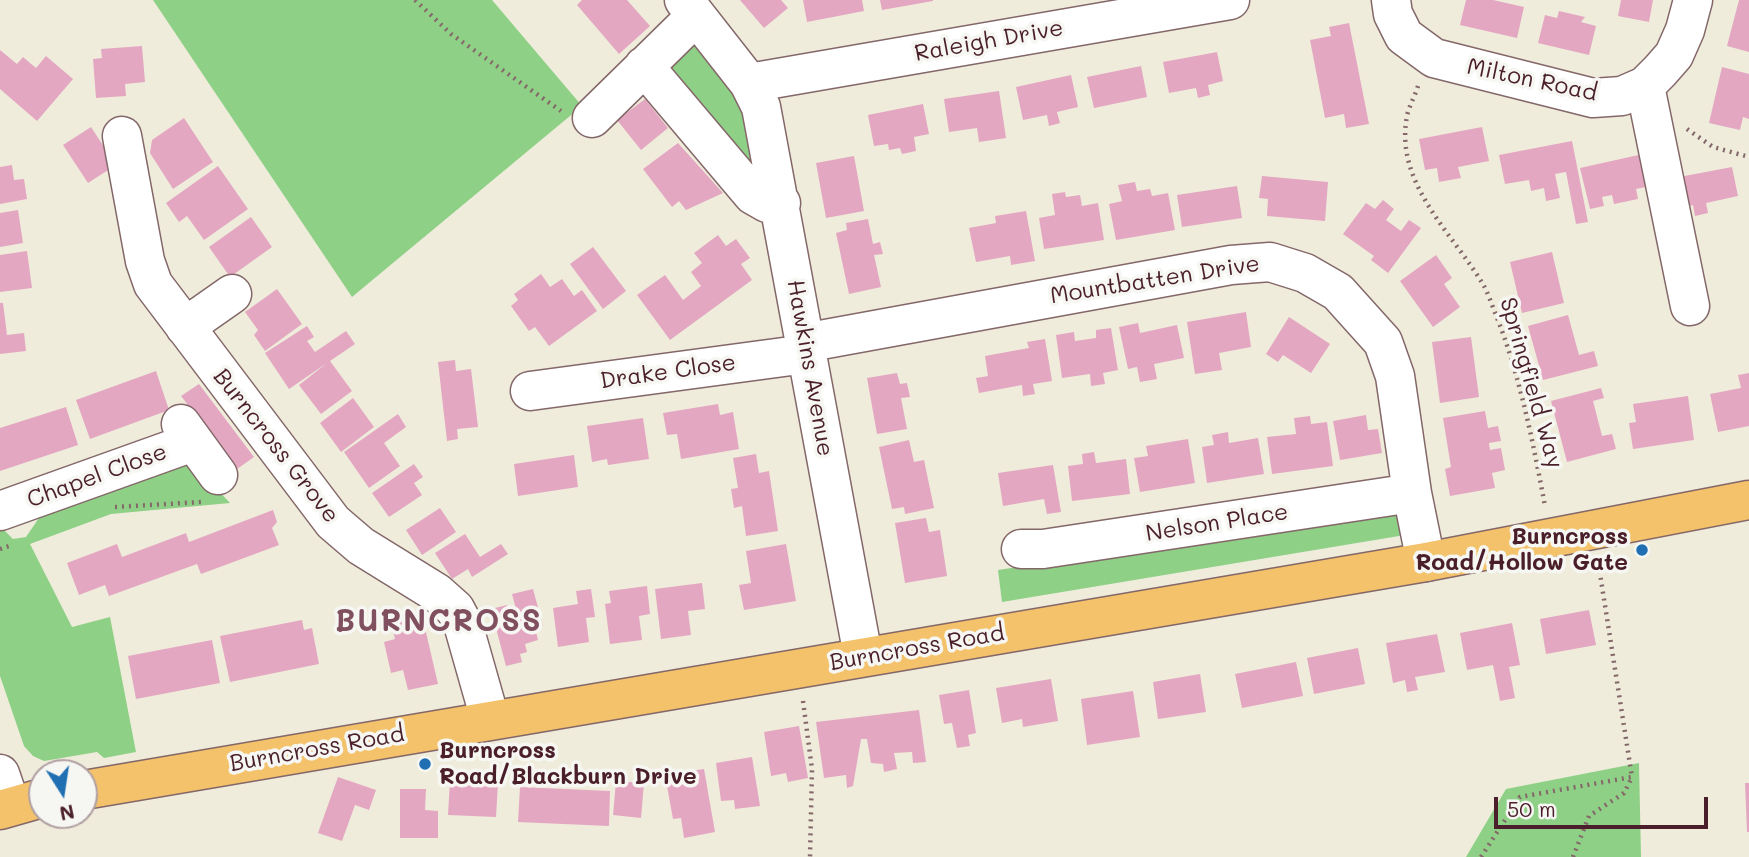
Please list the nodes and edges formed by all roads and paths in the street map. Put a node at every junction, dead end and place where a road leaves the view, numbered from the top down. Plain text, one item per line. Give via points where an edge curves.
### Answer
1 (415, 0) edge
2 (1230, 0) edge
3 (1391, 0) edge
4 (1693, 0) edge
5 (690, 8) edge
6 (1090, 11) edge
7 (1434, 58) junction
8 (644, 66) junction
9 (749, 83) junction
10 (1645, 86) junction
11 (592, 118) joint
12 (122, 136) dead end
13 (1749, 157) edge
14 (780, 203) junction
15 (232, 294) dead end
16 (1690, 306) dead end
17 (185, 327) junction
18 (805, 348) junction
19 (530, 391) dead end
20 (218, 475) joint
21 (1412, 494) junction
22 (1749, 500) edge
23 (106, 508) dead end
24 (0, 511) edge
25 (1592, 529) junction
26 (1551, 537) junction
27 (24, 540) dead end
28 (0, 549) edge
29 (1021, 549) dead end
30 (1426, 562) junction
31 (863, 656) junction
32 (799, 670) junction
33 (490, 719) junction
34 (1632, 777) junction
35 (98, 788) edge
36 (810, 857) edge
37 (1481, 857) edge
38 (1573, 857) edge

1 - 11 path via 451,34 560,111
2 - 6 street, Raleigh Drive
3 - 7 street, Milton Road via 1404,36
4 - 10 street, Milton Road via 1674,55
5 - 8 street
5 - 9 street, Hawkins Avenue
6 - 9 street, Raleigh Drive
7 - 10 street, Milton Road via 1593,98 1622,96
7 - 26 path, Springfield Way via 1407,116 1406,146 1412,174 1425,201 1485,287 1499,322 1529,424
8 - 11 street
8 - 14 street via 753,195 767,203
9 - 14 street, Hawkins Avenue via 761,107
10 - 13 path via 1685,128 1713,147
10 - 16 street
12 - 17 street, Burncross Grove via 145,261 153,284
14 - 18 street, Hawkins Avenue
15 - 17 street
17 - 33 street, Burncross Grove via 333,522 455,609
18 - 19 street, Drake Close
18 - 21 street, Mountbatten Drive via 1070,292 1270,262 1306,273 1338,292 1383,342 1395,376
18 - 31 street, Hawkins Avenue
20 - 23 path via 209,490 219,501
20 - 24 street, Chapel Close via 187,433
21 - 29 street, Nelson Place
21 - 30 street, Mountbatten Drive
22 - 25 main road, Burncross Road
25 - 26 main road, Burncross Road
25 - 34 path
26 - 30 main road, Burncross Road
27 - 28 path
30 - 31 main road, Burncross Road
31 - 32 main road, Burncross Road
32 - 33 main road, Burncross Road
32 - 36 path via 811,769
33 - 35 main road, Burncross Road
34 - 37 path via 1520,797
34 - 38 path via 1624,793 1589,817

